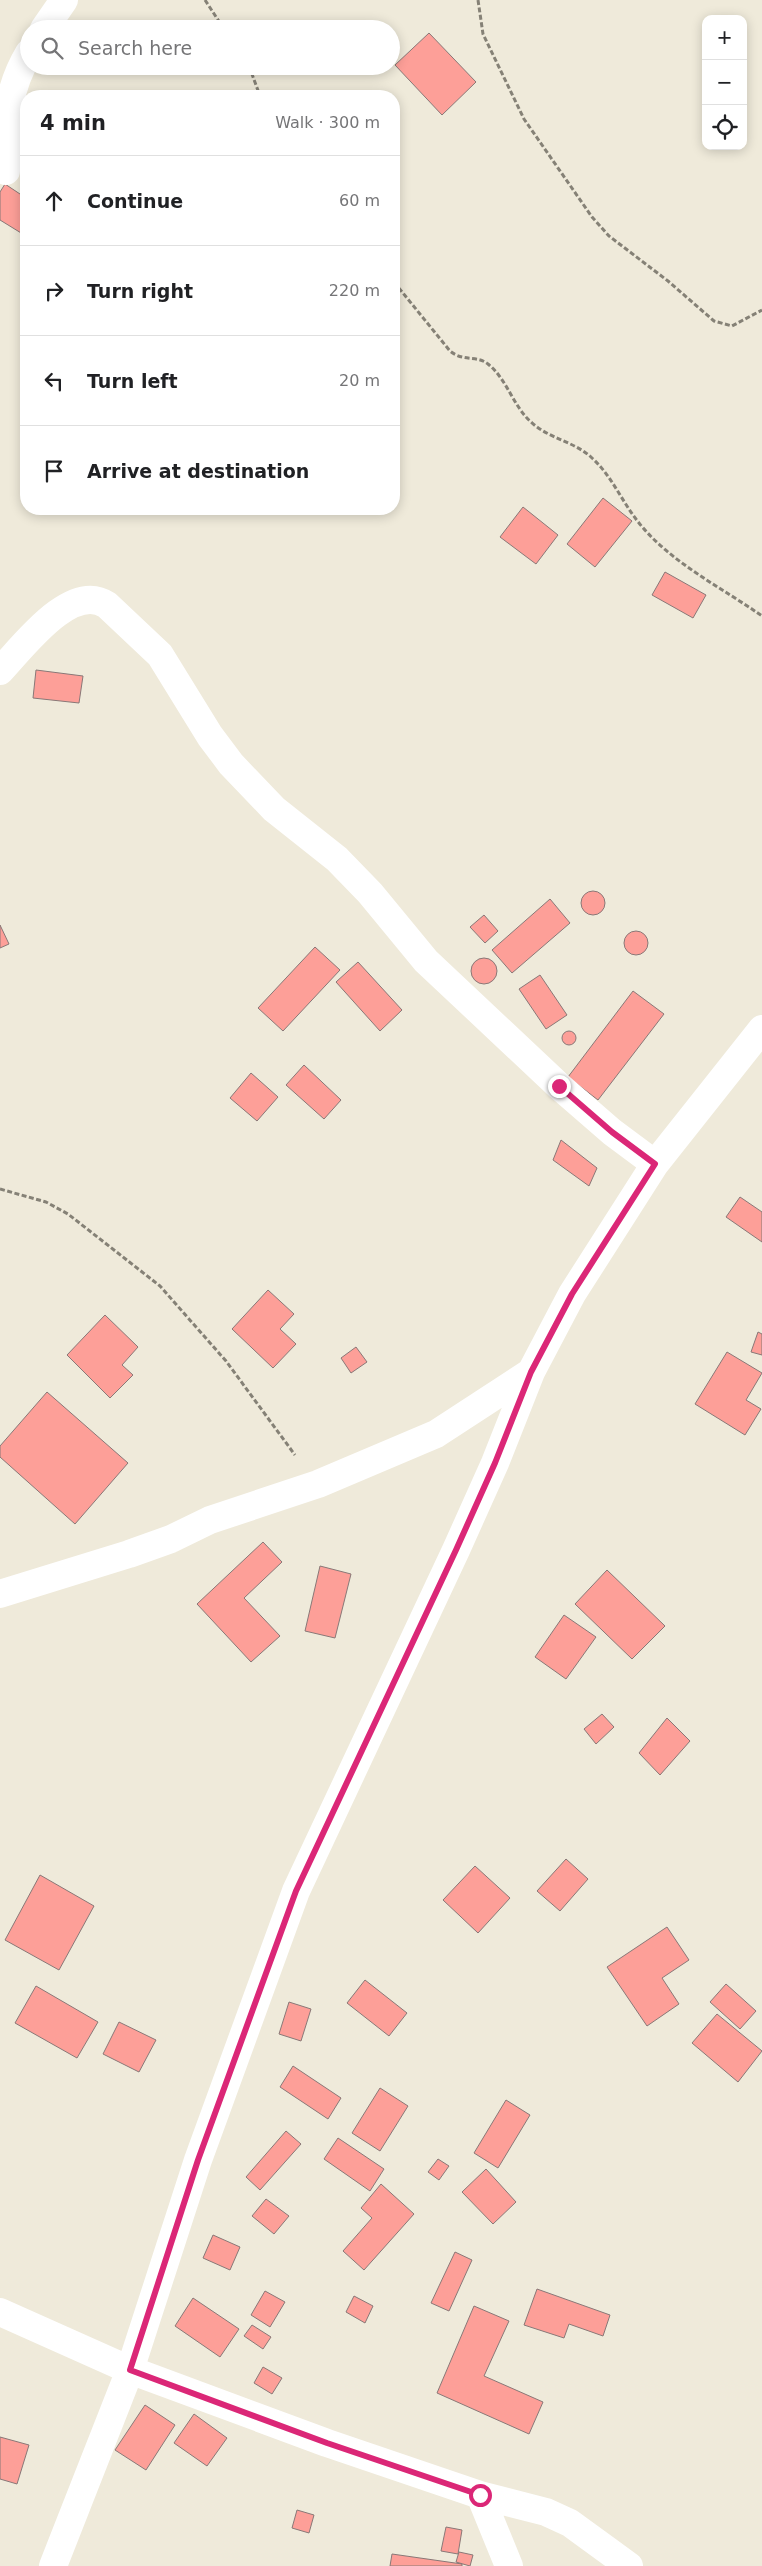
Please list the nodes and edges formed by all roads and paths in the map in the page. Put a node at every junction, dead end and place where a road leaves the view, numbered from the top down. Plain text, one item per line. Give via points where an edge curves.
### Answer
1 (64, 0) edge
2 (205, 0) edge
3 (478, 0) edge
4 (50, 20) edge
5 (218, 20) edge
6 (20, 72) edge
7 (252, 75) edge
8 (258, 90) edge
9 (6, 171) dead end
10 (400, 290) edge
11 (762, 310) edge
12 (762, 616) edge
13 (0, 671) edge
14 (762, 1030) edge
15 (655, 1164) junction
16 (0, 1189) edge
17 (531, 1372) junction
18 (318, 1484) junction
19 (0, 1594) edge
20 (0, 2312) edge
21 (130, 2370) junction
22 (480, 2495) junction
23 (53, 2566) edge
24 (509, 2566) edge
25 (630, 2566) edge

1 - 4 street
2 - 5 path
3 - 11 path via 483,34 524,119 603,230 714,321 732,326
6 - 9 street via 8,104
7 - 8 path
10 - 12 path via 450,352 462,359 480,360 490,365 528,420 545,433 580,448 594,460 638,522 657,541 686,565
13 - 15 street via 58,612 88,598 107,605 160,655 210,736 231,764 274,809 337,859 370,893 426,961 508,1039 612,1132
14 - 15 street
15 - 17 street via 572,1294
16 - 18 path via 46,1202 68,1214 160,1286 226,1361
17 - 18 street via 436,1434
17 - 21 street via 460,1541 296,1891 198,2160
18 - 19 street via 210,1520 129,1554
20 - 21 street
21 - 22 street
21 - 23 street
22 - 24 street
22 - 25 street via 546,2512 570,2523

